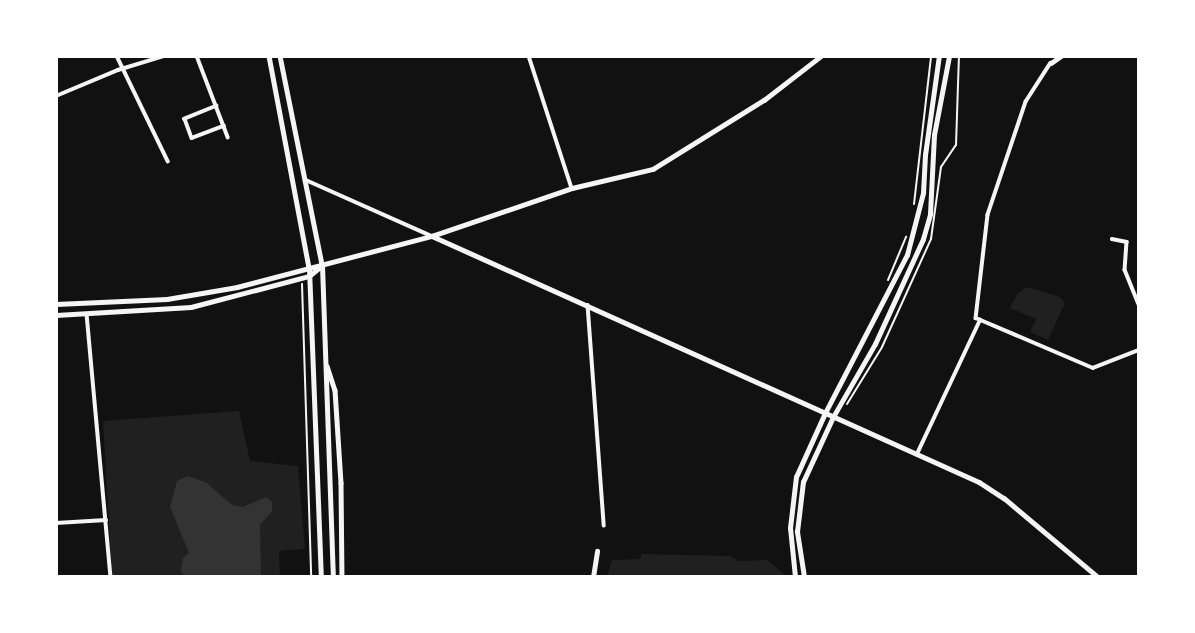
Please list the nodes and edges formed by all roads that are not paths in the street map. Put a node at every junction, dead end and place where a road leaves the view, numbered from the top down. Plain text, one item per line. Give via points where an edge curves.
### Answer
1 (117, 56) edge
2 (164, 56) edge
3 (197, 56) edge
4 (269, 56) edge
5 (280, 56) edge
6 (530, 56) edge
7 (821, 56) edge
8 (939, 56) edge
9 (949, 56) edge
10 (1060, 56) edge
11 (1051, 63) joint
12 (123, 68) junction
13 (56, 96) edge
14 (216, 106) junction
15 (224, 126) junction
16 (228, 137) dead end
17 (168, 161) dead end
18 (306, 180) junction
19 (572, 188) junction
20 (432, 236) junction
21 (1112, 239) dead end
22 (322, 265) junction
23 (309, 268) junction
24 (309, 276) junction
25 (56, 304) edge
26 (1139, 304) edge
27 (587, 305) junction
28 (56, 314) edge
29 (87, 314) junction
30 (978, 319) junction
31 (1139, 350) edge
32 (326, 365) junction
33 (825, 413) junction
34 (833, 417) junction
35 (917, 455) junction
36 (107, 520) junction
37 (56, 523) edge
38 (604, 525) dead end
39 (597, 551) dead end
40 (111, 577) edge
41 (321, 577) edge
42 (333, 577) edge
43 (342, 577) edge
44 (593, 577) edge
45 (795, 577) edge
46 (804, 577) edge
47 (1098, 577) edge

1 - 12 street
2 - 12 street
3 - 14 street
4 - 23 street
5 - 18 street
6 - 19 street
7 - 19 street via 764,100 664,164
8 - 33 street via 923,193 907,255
9 - 34 street via 934,135 930,214 923,239 876,344
10 - 11 street
11 - 30 street via 1026,102 988,215
12 - 13 street
12 - 17 street
14 - 15 street
14 - 15 street via 185,118 192,138
15 - 16 street
18 - 20 street
18 - 22 street
19 - 20 street
20 - 22 street
20 - 27 street
21 - 26 street via 1126,242 1127,278
22 - 23 street
22 - 24 street
22 - 32 main road
23 - 24 main road
23 - 25 street via 191,296
24 - 29 street via 191,307
24 - 41 main road
27 - 33 street
27 - 38 street
28 - 29 street
29 - 36 street
30 - 31 street via 1086,366 1100,368
30 - 35 street
32 - 42 main road
32 - 43 street via 335,390
33 - 34 street
33 - 45 street via 793,490 790,528
34 - 35 street
34 - 46 street via 799,499 797,532
35 - 47 street via 995,492
36 - 37 street
36 - 40 street
39 - 44 street

